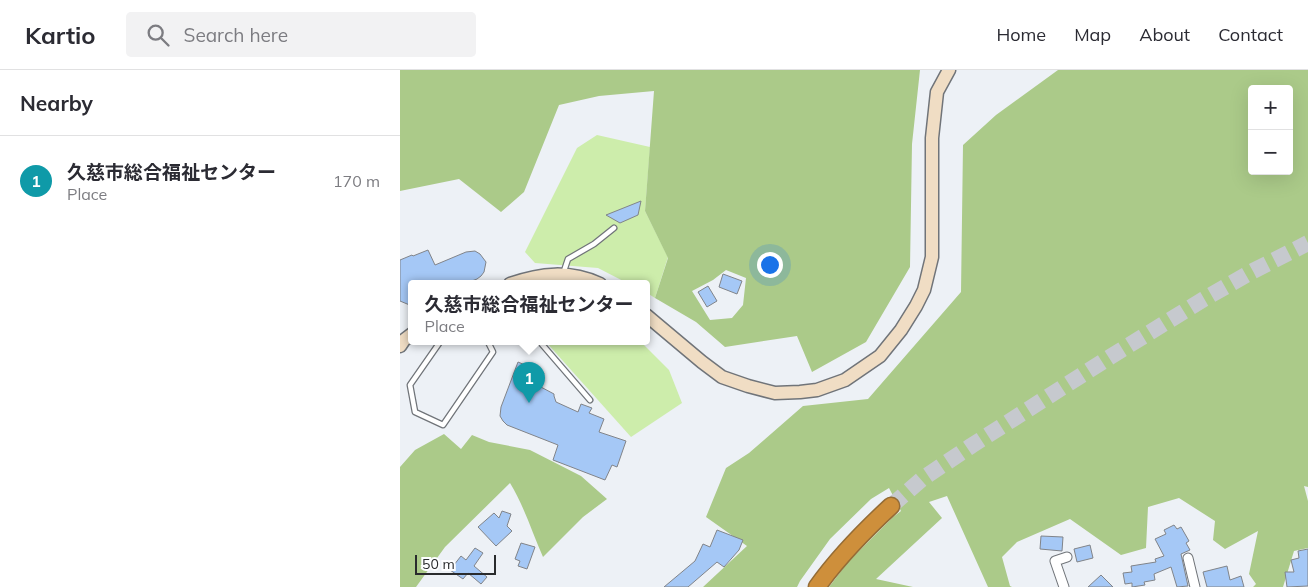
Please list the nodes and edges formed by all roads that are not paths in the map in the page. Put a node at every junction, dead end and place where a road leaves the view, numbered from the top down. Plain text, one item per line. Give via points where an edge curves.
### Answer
1 (950, 70) edge
2 (614, 228) dead end
3 (562, 275) junction
4 (531, 280) edge
5 (587, 280) edge
6 (650, 317) edge
7 (438, 345) edge
8 (490, 345) edge
9 (543, 345) edge
10 (590, 400) dead end
11 (892, 506) tunnel mouth
12 (1067, 557) dead end
13 (1188, 558) dead end
14 (817, 587) edge
15 (1064, 587) edge
16 (1195, 587) edge

1 - 6 street via 937,92 932,138 932,258 924,290 916,306 880,356 845,380 817,390 775,393 722,377
2 - 3 lane via 568,259
3 - 4 street via 551,274
3 - 5 street
7 - 8 lane via 410,385 415,412 443,425 493,352
9 - 10 lane
11 - 14 highway via 853,542
12 - 15 street via 1054,560
13 - 16 street

